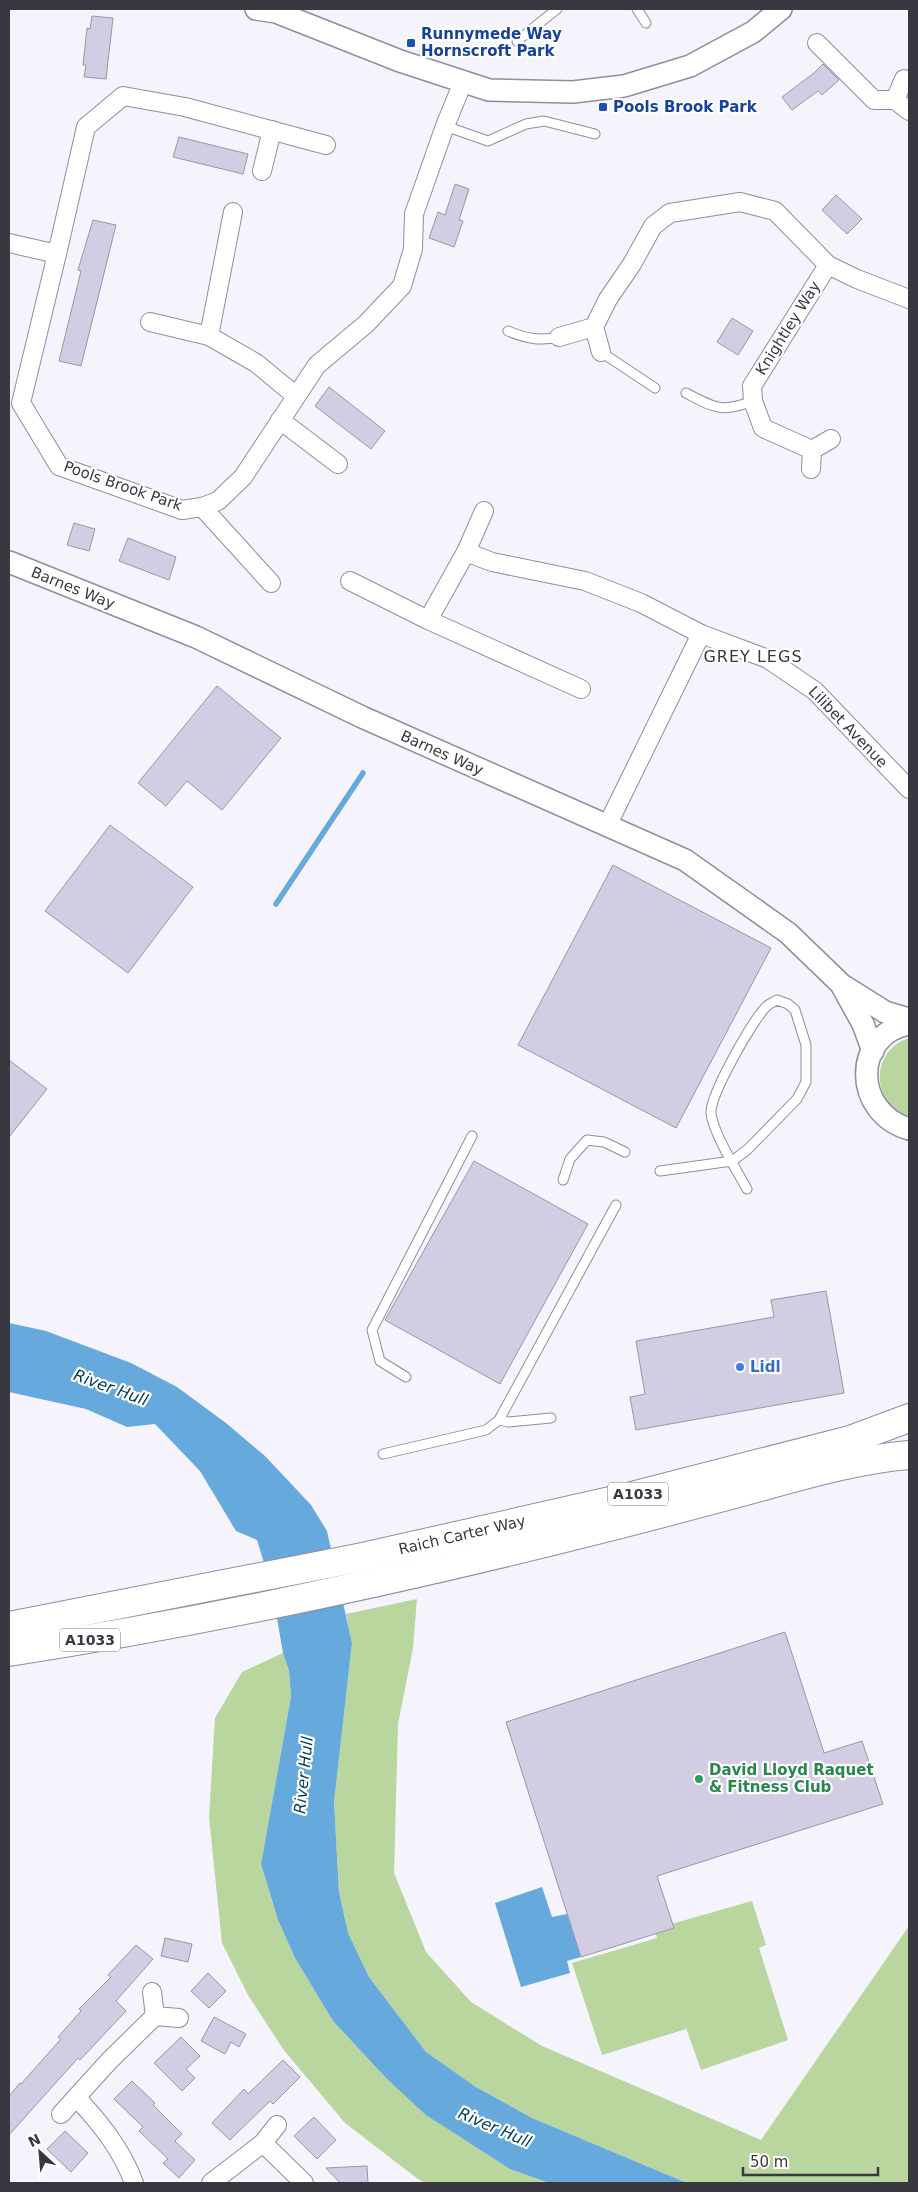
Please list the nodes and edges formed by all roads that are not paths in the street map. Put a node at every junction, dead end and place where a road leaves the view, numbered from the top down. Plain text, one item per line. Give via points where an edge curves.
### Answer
1 (557, 9) edge
2 (637, 9) edge
3 (781, 9) edge
4 (270, 10) edge
5 (646, 22) dead end
6 (517, 41) dead end
7 (817, 43) dead end
8 (904, 79) dead end
9 (463, 82) junction
10 (895, 100) junction
11 (909, 111) edge
12 (445, 126) junction
13 (272, 130) junction
14 (595, 134) dead end
15 (326, 145) dead end
16 (262, 172) dead end
17 (233, 212) dead end
18 (9, 243) edge
19 (57, 254) junction
20 (828, 265) junction
21 (909, 299) edge
22 (150, 322) dead end
23 (594, 327) junction
24 (508, 331) dead end
25 (209, 336) junction
26 (559, 336) joint
27 (600, 352) joint
28 (655, 388) dead end
29 (686, 393) dead end
30 (296, 396) junction
31 (753, 401) junction
32 (280, 420) junction
33 (831, 439) dead end
34 (812, 450) junction
35 (338, 464) dead end
36 (811, 469) dead end
37 (202, 507) junction
38 (484, 511) dead end
39 (466, 552) junction
40 (11, 564) edge
41 (350, 581) dead end
42 (271, 583) dead end
43 (428, 620) junction
44 (701, 634) junction
45 (582, 689) dead end
46 (909, 788) edge
47 (607, 826) junction
48 (842, 985) junction
49 (909, 1020) edge
50 (909, 1024) edge
51 (873, 1051) junction
52 (909, 1129) edge
53 (472, 1136) dead end
54 (625, 1152) dead end
55 (732, 1161) junction
56 (660, 1171) dead end
57 (563, 1180) dead end
58 (747, 1189) dead end
59 (616, 1205) dead end
60 (406, 1377) dead end
61 (551, 1418) dead end
62 (909, 1418) edge
63 (499, 1420) junction
64 (383, 1454) dead end
65 (909, 1455) edge
66 (9, 1626) edge
67 (9, 1652) edge
68 (152, 1992) dead end
69 (155, 2016) junction
70 (180, 2018) dead end
71 (77, 2098) junction
72 (61, 2114) dead end
73 (277, 2125) dead end
74 (263, 2143) junction
75 (134, 2183) edge
76 (211, 2183) edge
77 (304, 2183) edge

1 - 6 lane
2 - 5 lane
3 - 9 street via 753,32 690,66 624,86 573,92 488,90
4 - 9 street
7 - 10 street via 874,100
8 - 10 street
9 - 12 street, Pools Brook Park
10 - 11 street
12 - 14 lane via 488,141 526,124 544,121
12 - 30 street, Pools Brook Park via 414,214 414,249 402,286 366,324 317,365
13 - 15 street, Pools Brook Park
13 - 16 street
13 - 19 street, Pools Brook Park via 185,106 123,96 86,127
17 - 25 street
18 - 19 street
19 - 37 street, Pools Brook Park via 21,403 59,466 182,510
20 - 21 street, Knightley Way
20 - 23 street, Knightley Way via 775,212 740,202 670,213 653,226
20 - 31 street, Knightley Way via 752,386
22 - 25 street
23 - 26 street
23 - 27 street
24 - 26 lane via 542,340
25 - 30 street via 256,363
27 - 28 lane
29 - 31 lane via 714,407 734,408
30 - 32 street, Pools Brook Park
31 - 34 street via 763,428
32 - 35 street
32 - 37 street, Pools Brook Park via 243,477 218,501
33 - 34 street
34 - 36 street
37 - 42 street, Pools Brook Park
38 - 39 street
39 - 43 street
39 - 44 street, Lilibet Avenue via 492,562 585,581 641,603
40 - 47 street, Barnes Way via 196,637 362,717
41 - 43 street
43 - 45 street
44 - 46 street, Lilibet Avenue via 768,659 815,691
44 - 47 street
47 - 48 street, Barnes Way via 686,860 788,933
48 - 49 street, Barnes Way via 885,1012
48 - 51 street, Barnes Way
50 - 51 street via 881,1039
51 - 52 street via 866,1077 875,1106 886,1119
53 - 60 lane via 372,1330 380,1361
54 - 57 lane via 604,1142 587,1140 570,1159
55 - 55 lane via 711,1113 715,1094 741,1044 768,1005 777,1000 795,1010 799,1020 806,1046 806,1082 765,1132
55 - 56 lane
55 - 58 lane
59 - 63 lane
61 - 63 lane
62 - 66 highway, Raich Carter Way / A1033 via 850,1440 642,1493 364,1557
63 - 64 lane via 486,1430
65 - 67 highway, Raich Carter Way / A1033 via 802,1476 398,1579 170,1626
68 - 69 street
69 - 70 street
69 - 71 street
71 - 72 street
71 - 75 street via 100,2123 127,2163
73 - 74 street
74 - 76 street
74 - 77 street

